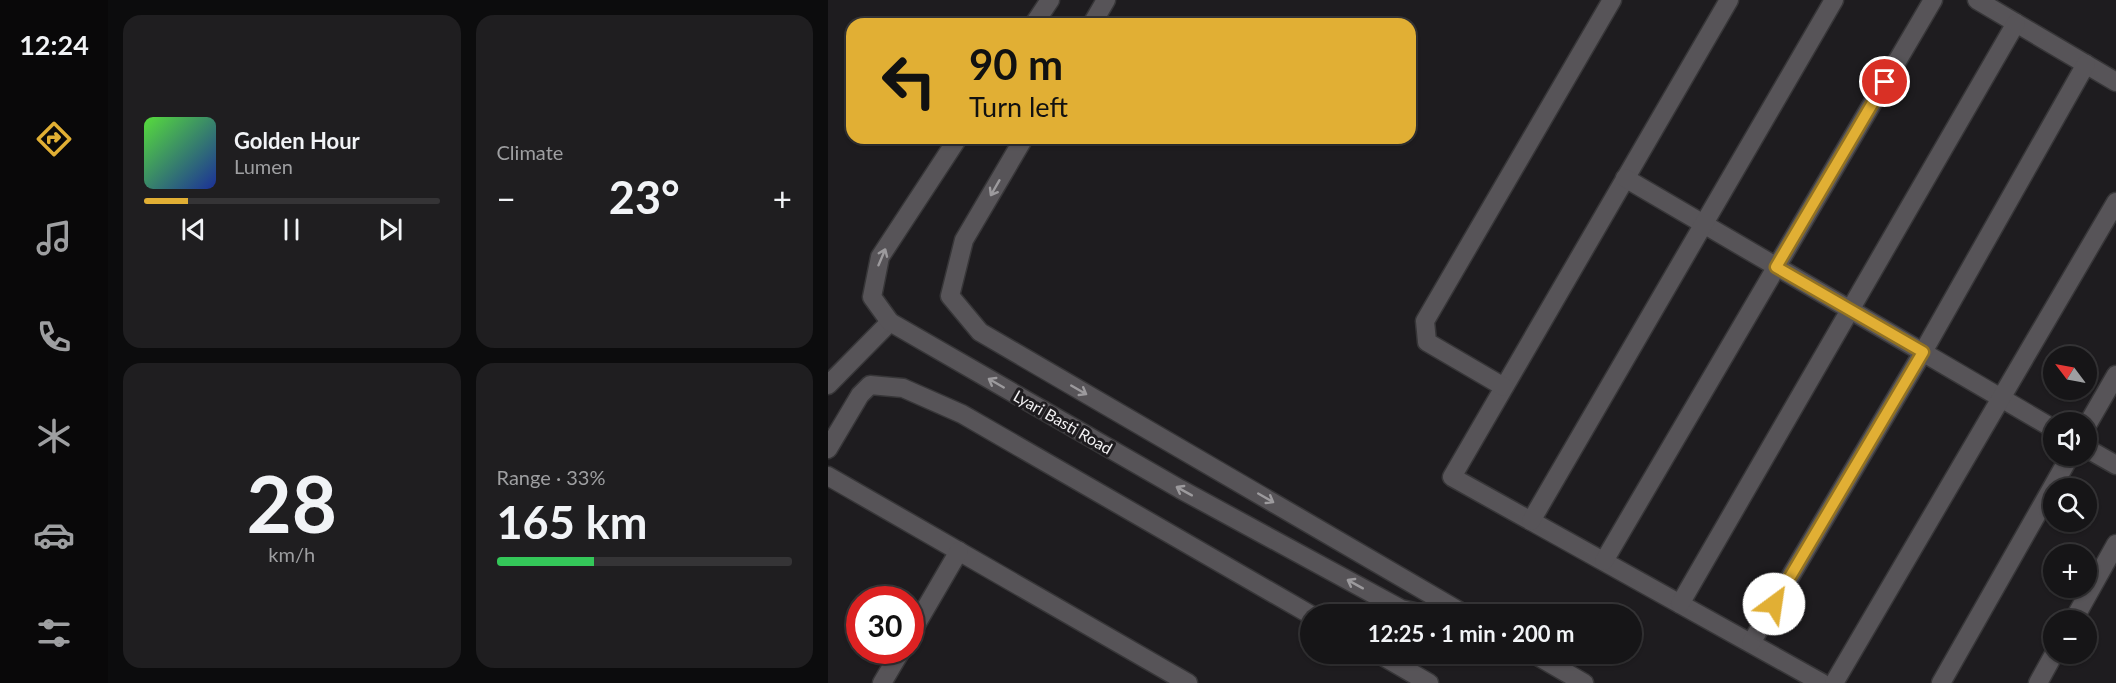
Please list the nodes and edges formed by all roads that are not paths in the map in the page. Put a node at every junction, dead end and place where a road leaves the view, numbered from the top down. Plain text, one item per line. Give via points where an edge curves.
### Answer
1 (1050, 0) edge
2 (1106, 0) edge
3 (1612, 0) edge
4 (1729, 0) edge
5 (1834, 0) edge
6 (1933, 0) edge
7 (1977, 0) edge
8 (1038, 18) edge
9 (1096, 18) edge
10 (2016, 23) junction
11 (2086, 64) junction
12 (2116, 82) edge
13 (954, 144) edge
14 (1020, 144) edge
15 (1625, 178) junction
16 (2116, 202) edge
17 (1703, 224) junction
18 (1776, 267) junction
19 (1850, 310) junction
20 (890, 322) junction
21 (1923, 352) junction
22 (2116, 375) edge
23 (828, 385) edge
24 (1504, 387) junction
25 (2000, 397) junction
26 (2095, 412) edge
27 (2043, 422) edge
28 (828, 449) edge
29 (2097, 454) edge
30 (2116, 465) edge
31 (2064, 466) edge
32 (828, 476) edge
33 (1530, 521) junction
34 (2116, 544) edge
35 (959, 551) junction
36 (1604, 561) junction
37 (1392, 604) edge
38 (1447, 604) edge
39 (1680, 604) junction
40 (1300, 609) edge
41 (2079, 610) edge
42 (924, 611) edge
43 (1751, 643) junction
44 (894, 664) edge
45 (1396, 664) edge
46 (1551, 664) edge
47 (2049, 664) edge
48 (883, 683) edge
49 (1188, 683) edge
50 (1429, 683) edge
51 (1584, 683) edge
52 (1822, 683) edge
53 (1834, 683) edge
54 (1941, 683) edge
55 (2038, 683) edge

1 - 8 street
2 - 9 street
3 - 24 street via 1425,321 1427,342
4 - 15 street
5 - 17 street
6 - 18 street
7 - 10 street
10 - 11 street
10 - 19 street
11 - 12 street
11 - 21 street
20 -> 13 street, Lyari Basti Road via 872,297 880,257
14 -> 38 street via 964,240 950,296 980,332
15 - 17 street
15 - 24 street
16 - 25 street
17 - 18 street
17 - 33 street
18 - 19 street
18 - 36 street
19 - 21 street
19 - 39 street
20 - 23 street
37 -> 20 street, Lyari Basti Road via 1190,495
21 - 25 street
21 - 43 street
22 - 26 street
24 - 33 street via 1452,477
25 - 27 street
25 - 53 street
28 - 40 street via 870,385 903,388 962,414
29 - 30 street
31 - 54 street
32 - 35 street
33 - 36 street
34 - 41 street
35 - 42 street
35 - 49 street
36 - 39 street
39 - 43 street
43 - 52 street
44 - 48 street
45 - 50 street
46 - 51 street
47 - 55 street

